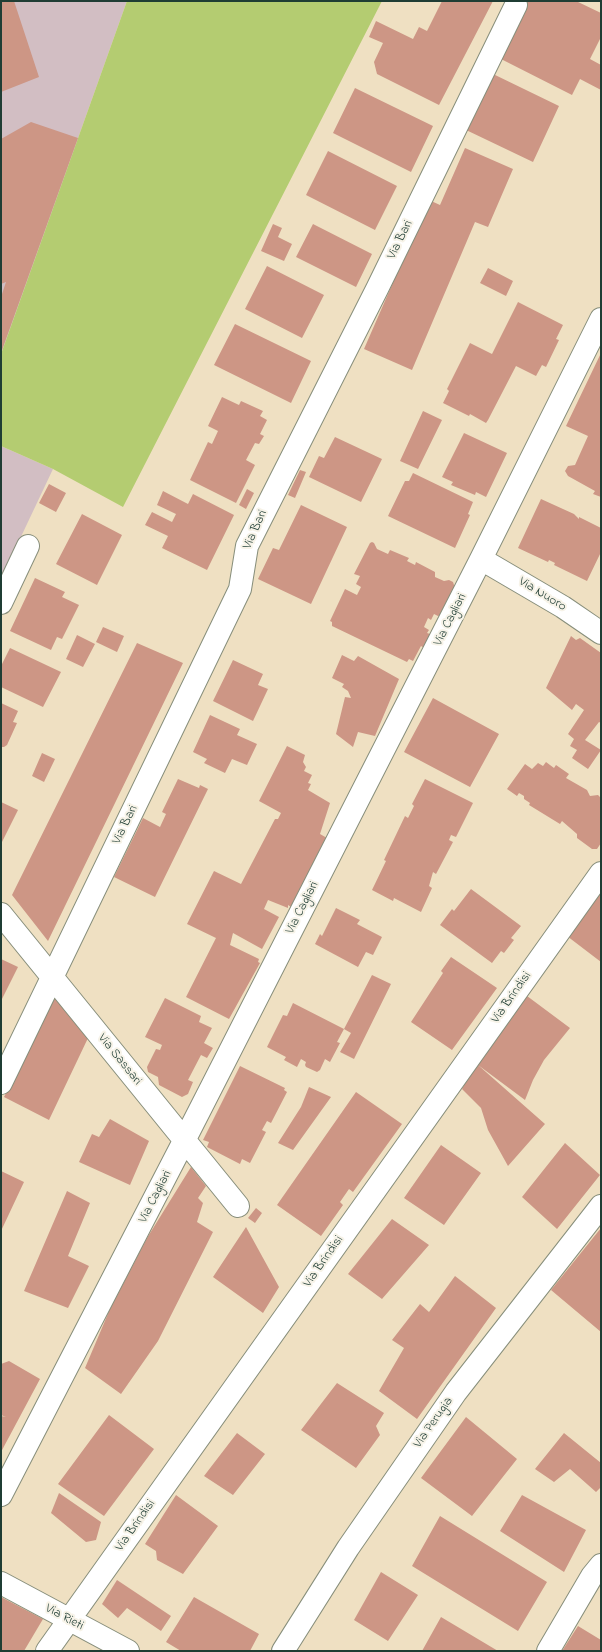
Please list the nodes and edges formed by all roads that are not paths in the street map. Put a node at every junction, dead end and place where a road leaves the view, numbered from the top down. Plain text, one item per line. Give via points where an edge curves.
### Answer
1 (516, 5) dead end
2 (601, 319) edge
3 (28, 546) dead end
4 (481, 560) junction
5 (1, 603) edge
6 (601, 633) edge
7 (601, 873) edge
8 (1, 914) edge
9 (52, 978) junction
10 (1, 1082) edge
11 (184, 1141) junction
12 (238, 1206) dead end
13 (601, 1206) edge
14 (1, 1495) edge
15 (601, 1565) edge
16 (1, 1583) edge
17 (68, 1620) junction
18 (47, 1651) edge
19 (128, 1651) edge
20 (283, 1651) edge
21 (548, 1651) edge

1 - 9 street, Via Bari via 377,289 246,546 240,589
2 - 4 street, Via Cagliari
3 - 5 street
4 - 6 street, Via Nuoro via 563,607
4 - 11 street, Via Cagliari
7 - 17 street, Via Brindisi
8 - 9 street, Via Sassari
9 - 10 street, Via Bari
9 - 11 street, Via Sassari
11 - 12 street, Via Sassari
11 - 14 street, Via Cagliari
13 - 20 street, Via Perugia via 456,1392 348,1548
15 - 21 street
16 - 17 street, Via Rieti
17 - 18 street, Via Brindisi
17 - 19 street, Via Rieti

